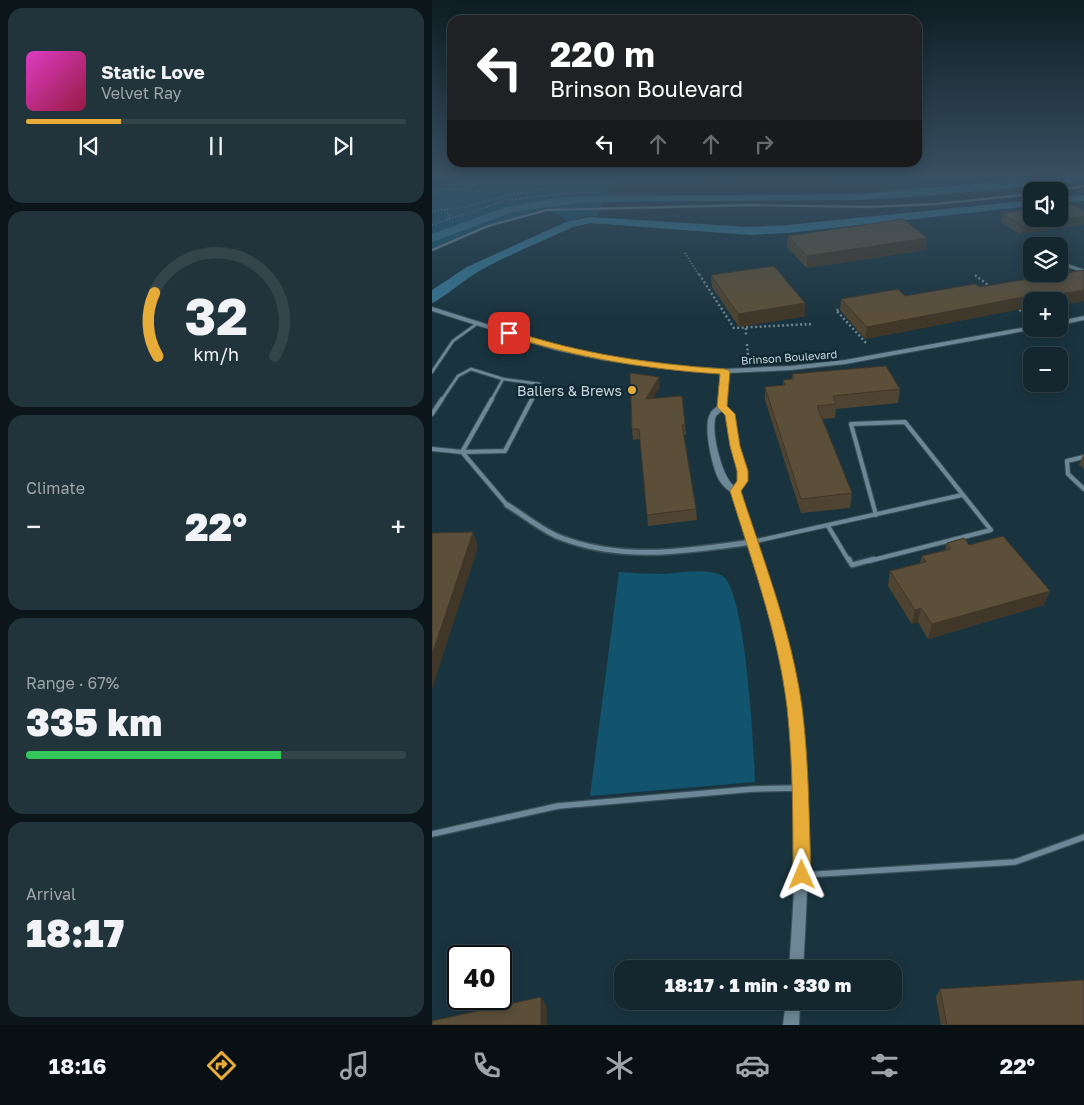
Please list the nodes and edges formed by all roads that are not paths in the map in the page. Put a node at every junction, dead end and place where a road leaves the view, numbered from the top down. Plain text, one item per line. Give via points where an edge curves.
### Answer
1 (496, 224) edge
2 (432, 250) edge
3 (1068, 266) edge
4 (1084, 271) edge
5 (432, 309) edge
6 (446, 314) joint
7 (1084, 318) edge
8 (1068, 321) edge
9 (478, 323) junction
10 (1023, 330) edge
11 (725, 371) junction
12 (432, 372) edge
13 (503, 379) junction
14 (722, 407) junction
15 (432, 414) edge
16 (432, 449) edge
17 (462, 452) junction
18 (1084, 457) edge
19 (1084, 489) edge
20 (735, 491) junction
21 (962, 495) junction
22 (507, 505) joint
23 (876, 515) junction
24 (828, 526) junction
25 (752, 542) junction
26 (800, 788) junction
27 (432, 834) edge
28 (1084, 837) edge
29 (802, 875) junction
30 (797, 960) edge
31 (792, 1010) edge
32 (791, 1025) edge

1 - 2 lane
3 - 4 street
5 - 6 street, Brinson Boulevard
6 - 9 street, Brinson Boulevard
7 - 8 street
9 - 11 street, Brinson Boulevard via 555,348 603,358
9 - 12 lane via 453,342
10 - 11 street, Brinson Boulevard via 844,362
11 - 14 street
13 - 15 lane via 472,369 458,376
13 - 17 lane
13 - 17 lane via 540,384 505,451
14 - 20 street via 730,414 742,471 743,481
14 - 20 street via 714,413 712,420 715,451 720,473
16 - 17 lane
17 - 22 lane
18 - 19 lane via 1067,460 1068,474
20 - 25 street
21 - 23 lane
21 - 23 lane via 905,422 851,424
21 - 24 lane via 991,530 852,565
22 - 25 street via 557,536 582,545 628,553 681,552
23 - 24 lane
24 - 25 lane
25 - 26 street via 784,652 794,707
26 - 27 lane via 558,806
26 - 29 street
28 - 29 lane via 1015,862
29 - 30 street
31 - 32 street

